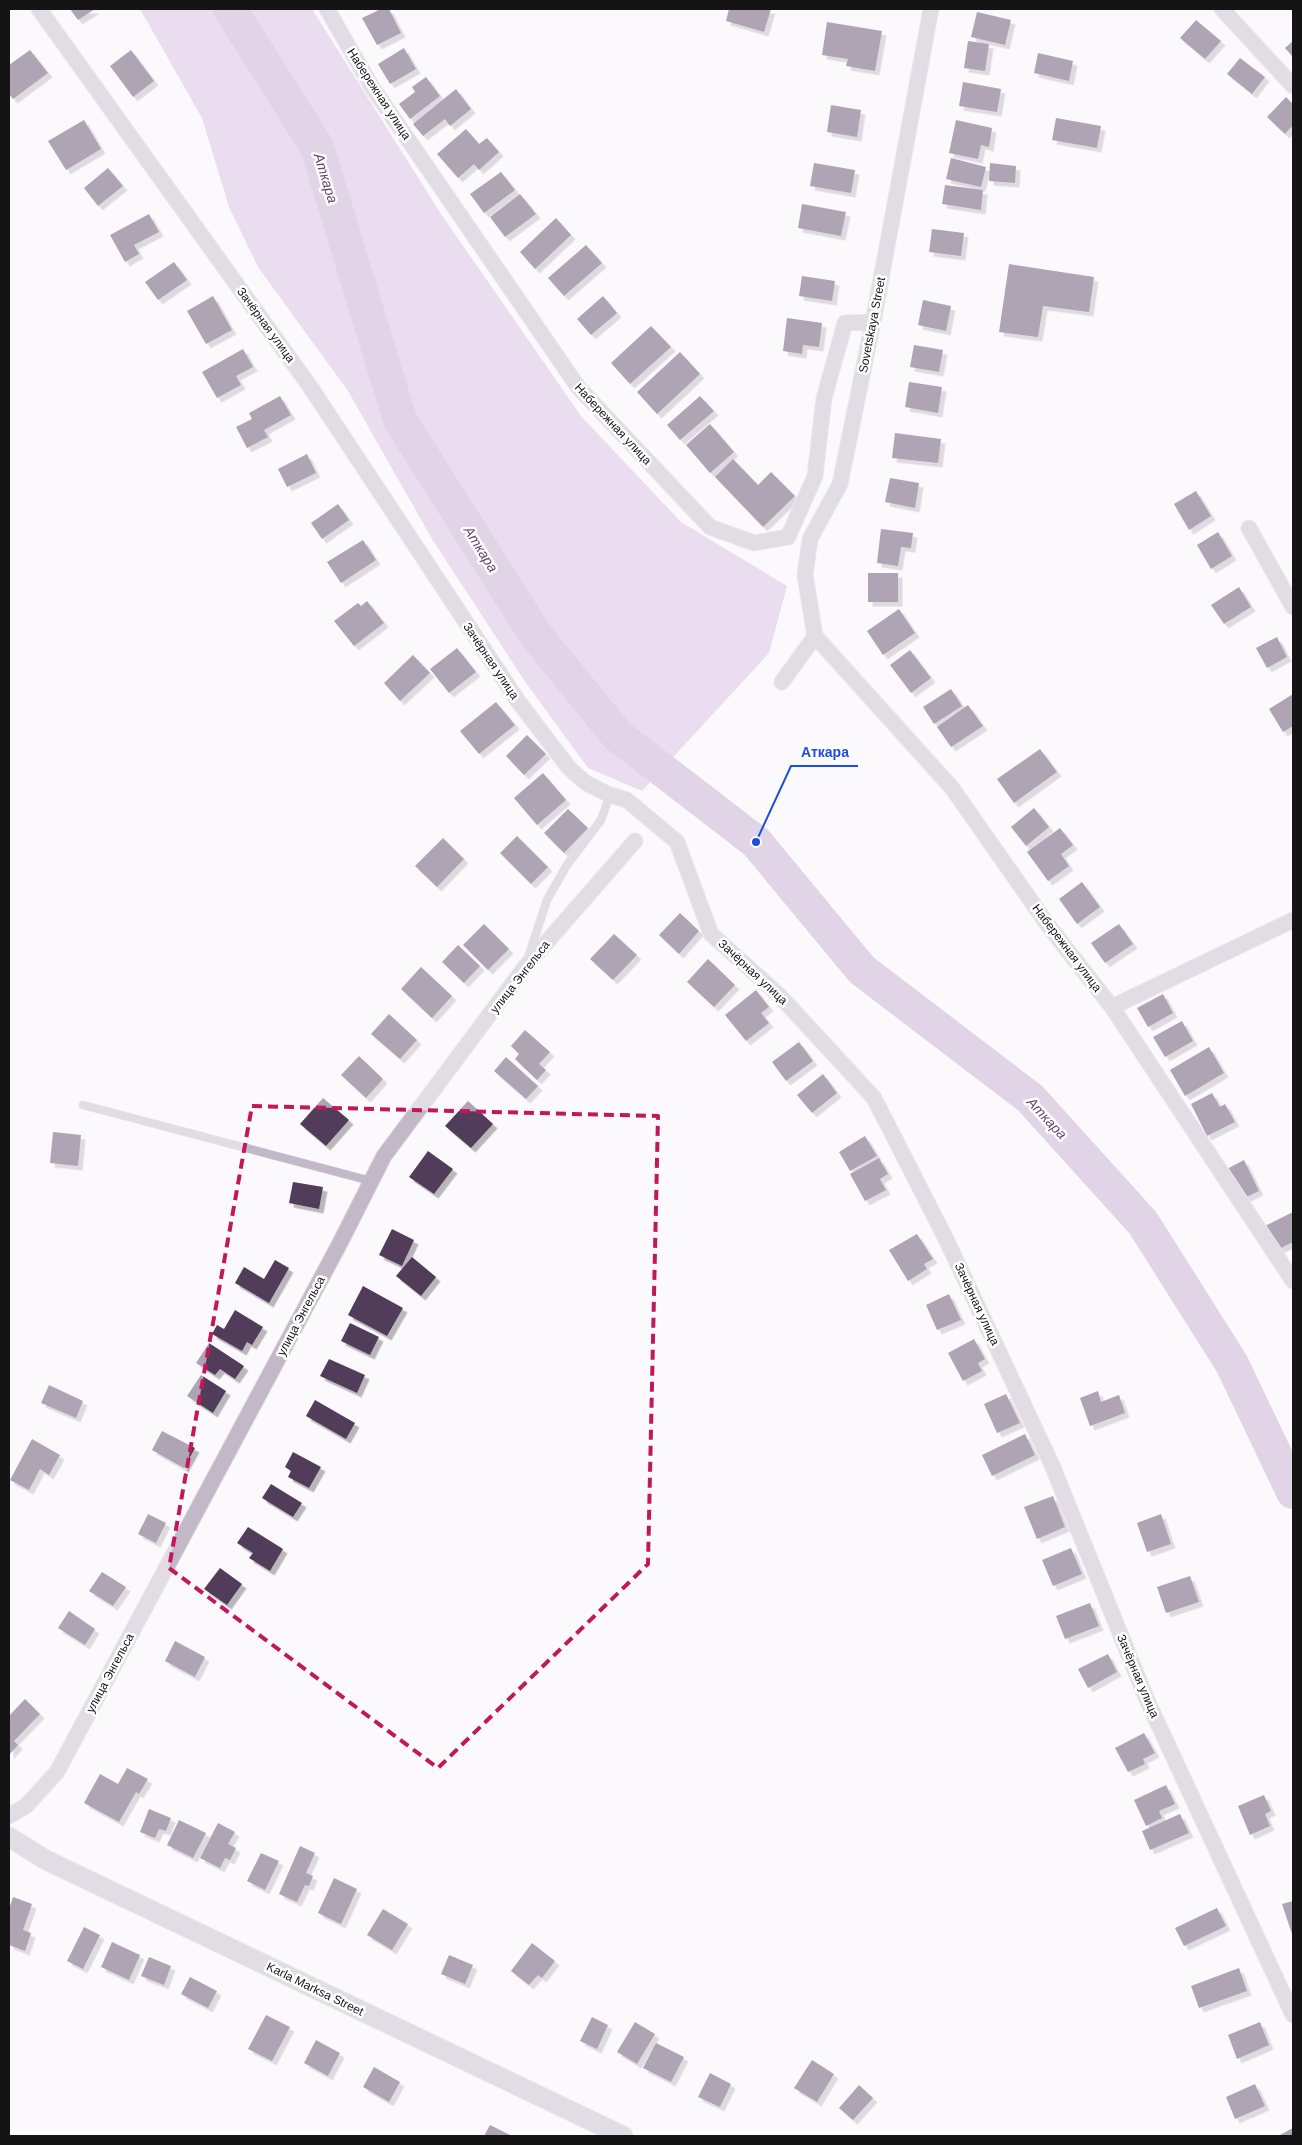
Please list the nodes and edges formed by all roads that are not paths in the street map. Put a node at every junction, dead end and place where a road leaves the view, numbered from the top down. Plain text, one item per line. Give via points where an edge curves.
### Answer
1 (40, 9) edge
2 (327, 9) edge
3 (931, 9) edge
4 (1222, 9) edge
5 (1293, 86) edge
6 (873, 322) junction
7 (1249, 528) dead end
8 (1293, 608) edge
9 (814, 636) junction
10 (782, 682) dead end
11 (610, 795) junction
12 (635, 841) dead end
13 (1293, 920) edge
14 (525, 968) junction
15 (1112, 1007) junction
16 (83, 1105) dead end
17 (371, 1181) junction
18 (1293, 1281) edge
19 (9, 1816) edge
20 (9, 1837) edge
21 (1293, 2015) edge
22 (623, 2136) edge

1 - 11 street, Зачёрная улица via 311,388 518,701 569,768 586,783
2 - 6 street, Набережная улица via 372,87 578,387 710,527 754,543 788,537 815,476 824,398 845,323
3 - 6 street, Sovetskaya Street
4 - 5 street
6 - 9 street, Sovetskaya Street via 840,484 810,540 805,576
7 - 8 street
9 - 10 street
9 - 15 street, Набережная улица via 952,788 1050,928
11 - 14 lane via 601,820 567,865 547,900
11 - 21 street, Зачёрная улица via 626,800 677,842 711,934 779,995 874,1098 946,1239 1048,1456 1147,1700
12 - 14 street, улица Энгельса
13 - 15 street
14 - 17 street, улица Энгельса via 384,1156
15 - 18 street, Набережная улица
16 - 17 lane
17 - 19 street, улица Энгельса via 57,1772 26,1806
20 - 22 street, Karla Marksa Street via 46,1860

